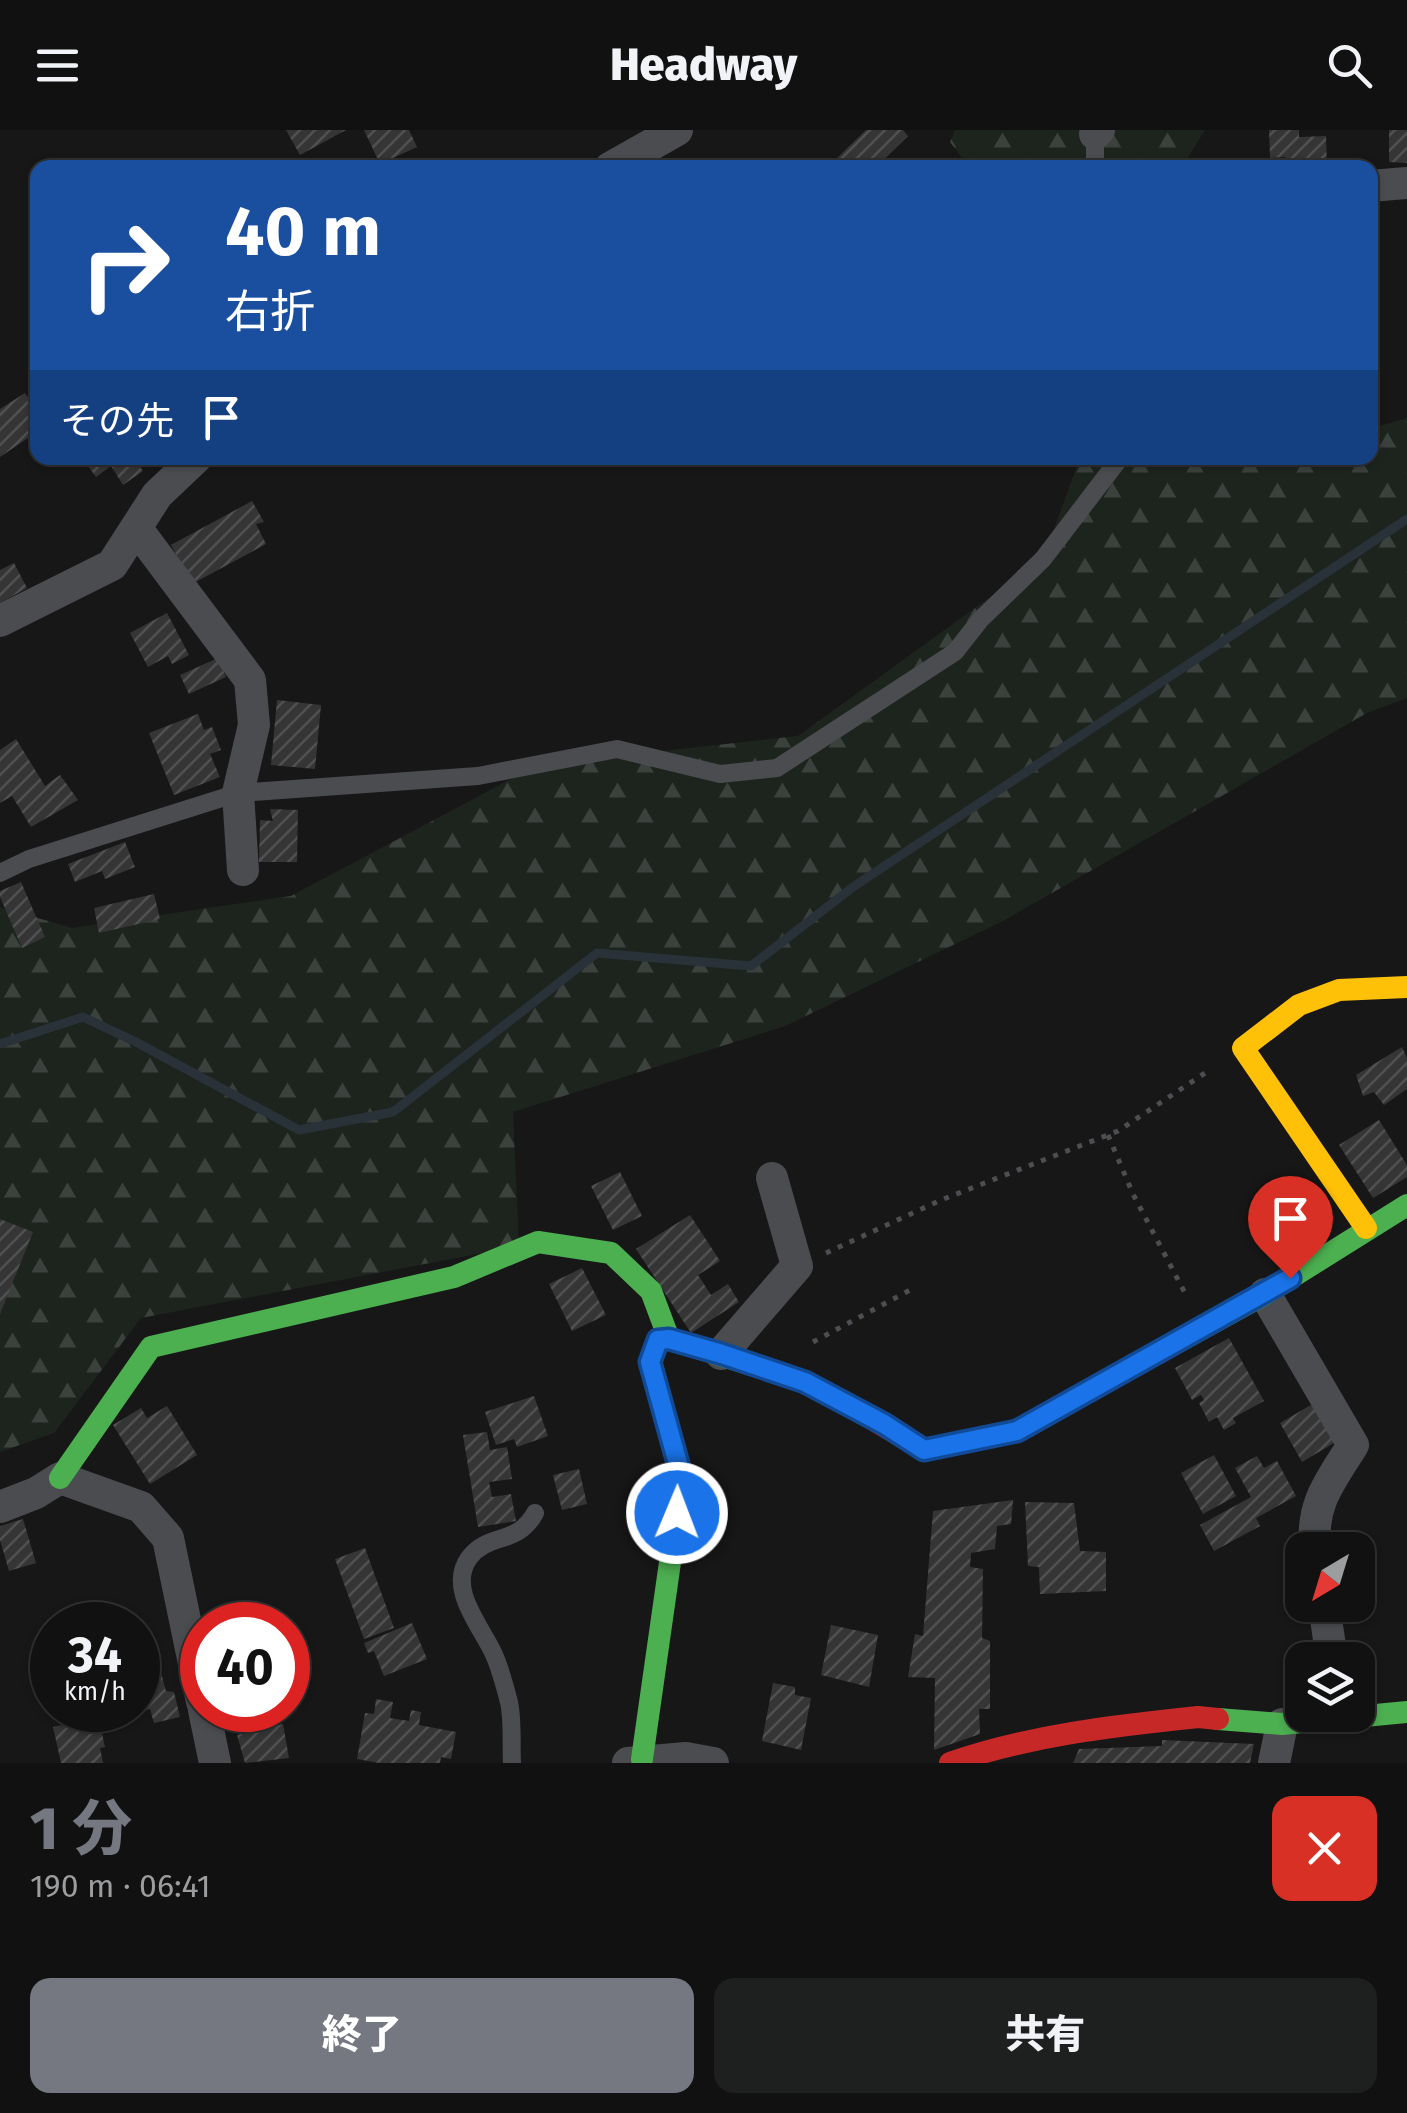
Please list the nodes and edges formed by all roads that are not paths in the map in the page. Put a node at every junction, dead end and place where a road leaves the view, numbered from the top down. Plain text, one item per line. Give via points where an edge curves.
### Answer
1 (677, 130) edge
2 (1093, 131) edge
3 (624, 160) edge
4 (1095, 160) edge
5 (1407, 183) edge
6 (1378, 185) edge
7 (189, 465) edge
8 (1115, 465) edge
9 (137, 529) junction
10 (0, 622) edge
11 (238, 794) junction
12 (243, 870) dead end
13 (0, 873) edge
14 (1407, 987) edge
15 (772, 1178) dead end
16 (1407, 1204) edge
17 (1366, 1228) junction
18 (1265, 1294) junction
19 (669, 1339) junction
20 (722, 1354) junction
21 (60, 1478) junction
22 (0, 1507) edge
23 (535, 1513) dead end
24 (1313, 1532) edge
25 (181, 1602) edge
26 (1407, 1712) edge
27 (1375, 1714) edge
28 (1282, 1724) junction
29 (1285, 1724) edge
30 (209, 1732) edge
31 (635, 1761) edge
32 (216, 1763) edge
33 (512, 1763) edge
34 (712, 1763) edge
35 (950, 1763) edge
36 (1274, 1763) edge

1 - 3 street
2 - 4 lane
5 - 6 street
7 - 9 street via 157,495
8 - 11 lane via 1043,560 955,652 776,768 720,774 617,749 478,776
9 - 10 street via 112,565
9 - 11 street via 250,680 254,724
11 - 12 street
11 - 13 lane
14 - 17 street via 1339,990 1299,1005 1243,1048
15 - 20 street via 797,1266
16 - 17 street
17 - 18 street
18 - 20 street via 1017,1431 924,1450 805,1382
18 - 24 street via 1353,1445 1318,1501
19 - 20 street
19 - 21 street via 650,1292 611,1253 538,1242 454,1277 151,1347
19 - 31 street via 658,1340 650,1362 682,1478
21 - 22 street
21 - 25 street via 140,1507 168,1538
23 - 33 lane via 526,1528 485,1542 467,1560 464,1579 466,1601 495,1655 510,1704
26 - 27 street
28 - 29 street
28 - 35 street via 1198,1717 1068,1731
28 - 36 street
30 - 32 street
31 - 34 street

